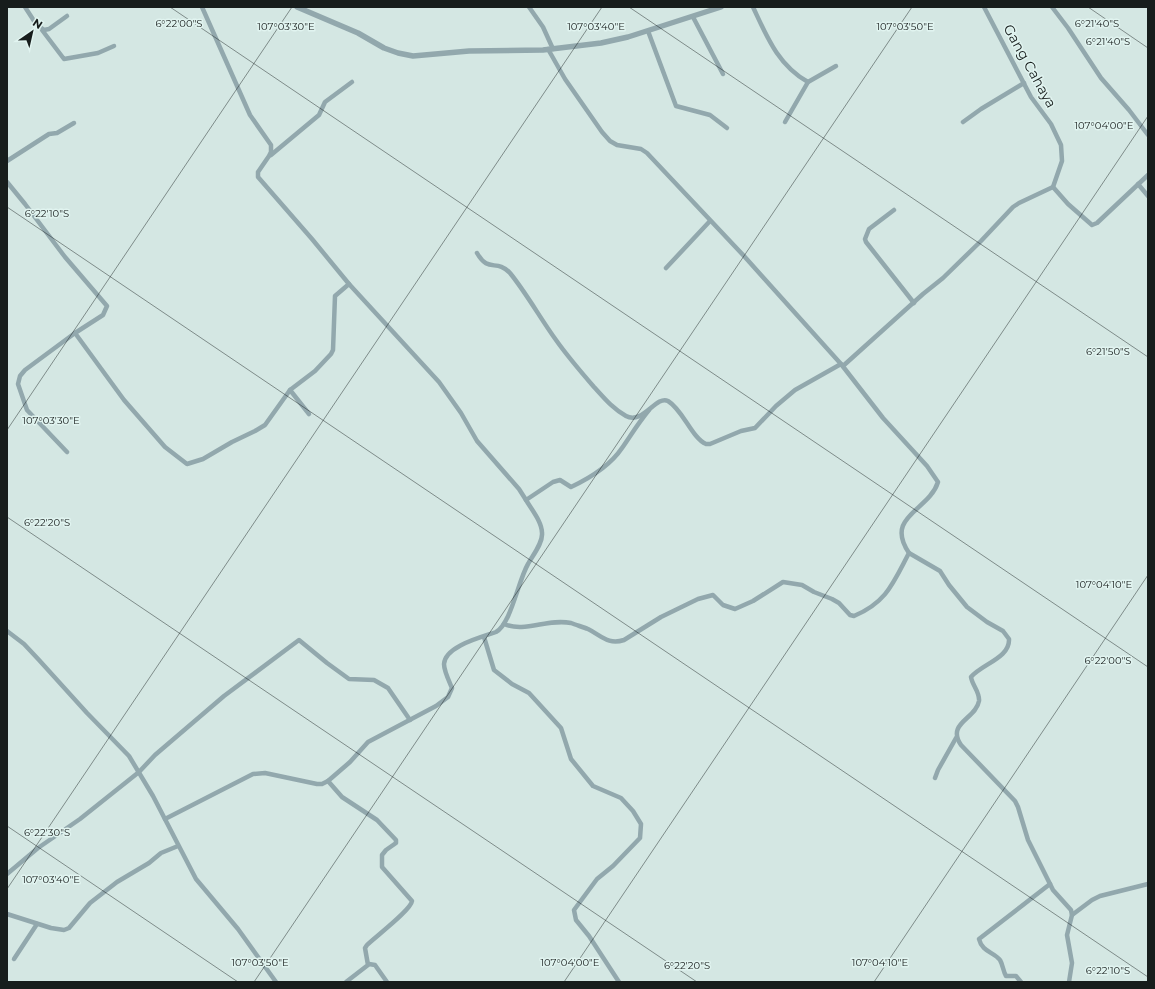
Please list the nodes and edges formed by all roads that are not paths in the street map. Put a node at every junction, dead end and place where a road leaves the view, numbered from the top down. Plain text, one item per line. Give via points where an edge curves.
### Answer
1 (25, 7) edge
2 (202, 7) edge
3 (297, 7) edge
4 (529, 7) edge
5 (721, 7) edge
6 (753, 7) edge
7 (984, 7) edge
8 (1052, 7) edge
9 (67, 16) dead end
10 (693, 17) junction
11 (42, 30) junction
12 (648, 31) junction
13 (114, 46) dead end
14 (550, 49) junction
15 (836, 66) dead end
16 (723, 74) dead end
17 (352, 82) dead end
18 (808, 82) junction
19 (1024, 83) junction
20 (785, 122) dead end
21 (963, 122) dead end
22 (74, 123) dead end
23 (727, 128) dead end
24 (1148, 136) edge
25 (269, 156) junction
26 (7, 161) edge
27 (1148, 175) edge
28 (7, 182) edge
29 (1138, 184) junction
30 (1053, 187) junction
31 (1148, 196) edge
32 (894, 210) dead end
33 (710, 221) junction
34 (477, 253) dead end
35 (666, 268) dead end
36 (349, 284) junction
37 (914, 302) junction
38 (75, 333) junction
39 (842, 365) junction
40 (290, 390) junction
41 (650, 410) junction
42 (309, 414) dead end
43 (67, 452) dead end
44 (526, 500) junction
45 (910, 553) junction
46 (504, 624) junction
47 (7, 631) edge
48 (484, 636) junction
49 (410, 720) junction
50 (956, 738) junction
51 (139, 772) junction
52 (935, 778) dead end
53 (328, 781) junction
54 (165, 819) junction
55 (178, 846) junction
56 (7, 874) edge
57 (1050, 884) junction
58 (1148, 884) edge
59 (7, 914) edge
60 (1072, 916) junction
61 (37, 924) junction
62 (14, 959) dead end
63 (369, 964) junction
64 (276, 982) edge
65 (346, 982) edge
66 (387, 982) edge
67 (619, 982) edge
68 (1021, 982) edge
69 (1069, 982) edge

1 - 11 street
2 - 25 street via 250,116 271,145
3 - 14 street via 358,33 384,48 408,55 469,50
4 - 14 street via 542,27
5 - 10 street
6 - 18 street via 773,48 784,62
7 - 19 street, Gang Cahaya
8 - 24 street via 1101,78
9 - 11 street via 49,29
10 - 12 street
10 - 16 street
11 - 13 street via 64,59
12 - 14 street via 612,41
12 - 23 street via 676,106 710,115
14 - 33 street via 565,79 606,136 617,145 641,149 647,153
15 - 18 street
17 - 25 street via 325,102 319,115
18 - 20 street
19 - 21 street
19 - 30 street, Gang Cahaya via 1057,136 1062,150 1062,161
22 - 26 street via 57,133 49,134
25 - 36 street via 258,172 258,177
27 - 29 street
28 - 38 street via 107,306 103,315
29 - 30 street via 1097,223 1092,224
29 - 31 street
30 - 37 street via 1013,207 965,257
32 - 37 street via 869,229 865,238
33 - 35 street
33 - 39 street
34 - 41 street via 487,265 504,266 556,341 614,408 632,418
36 - 40 street via 334,296 332,352 315,371
36 - 44 street via 439,382 461,412 477,441
37 - 39 street
38 - 40 street via 124,400 164,447 187,464 203,460 265,425
38 - 43 street via 25,370 18,384 27,410
39 - 41 street via 795,390 755,428 741,431 709,445 703,443 667,401 658,402
39 - 45 street via 883,418 937,479 933,491 903,526 903,543
40 - 42 street
41 - 44 street via 638,423 622,449 588,479 571,487 560,480 553,482
44 - 46 street via 540,523 542,539 523,572
45 - 46 street via 881,600 854,616 832,598 802,585 783,582 735,609 723,605 713,595 698,599 617,642 607,641 587,628 570,623 554,622 516,628
45 - 50 street via 940,571 966,607 1003,631 1009,638 1000,656 971,677 979,697 978,703 961,725
46 - 48 street via 499,631
47 - 51 street via 32,652 120,745
48 - 49 street via 461,645 447,655 444,665 452,688 448,697
48 - 67 street via 494,670 529,693 561,728 571,759 593,786 621,798 633,811 640,824 640,838 597,879 574,910 576,920
49 - 51 street via 388,688 374,680 349,679 299,640 224,696 155,755
49 - 53 street via 368,742
50 - 52 street
50 - 57 street via 1015,801 1028,840
51 - 54 street
51 - 56 street
53 - 54 street via 317,784 264,773 253,774
53 - 63 street via 342,797 377,820 396,840 396,843 382,855 382,867 412,901 402,914 366,945
54 - 55 street
55 - 61 street via 112,886 90,904 66,930
55 - 64 street via 196,879 238,929
57 - 60 street via 1054,893 1069,907
57 - 68 street via 979,940 985,949 1000,960 1006,976 1016,976
58 - 60 street via 1100,896
59 - 61 street
60 - 69 street via 1068,932 1072,963
61 - 62 street
63 - 65 street
63 - 66 street via 374,964

